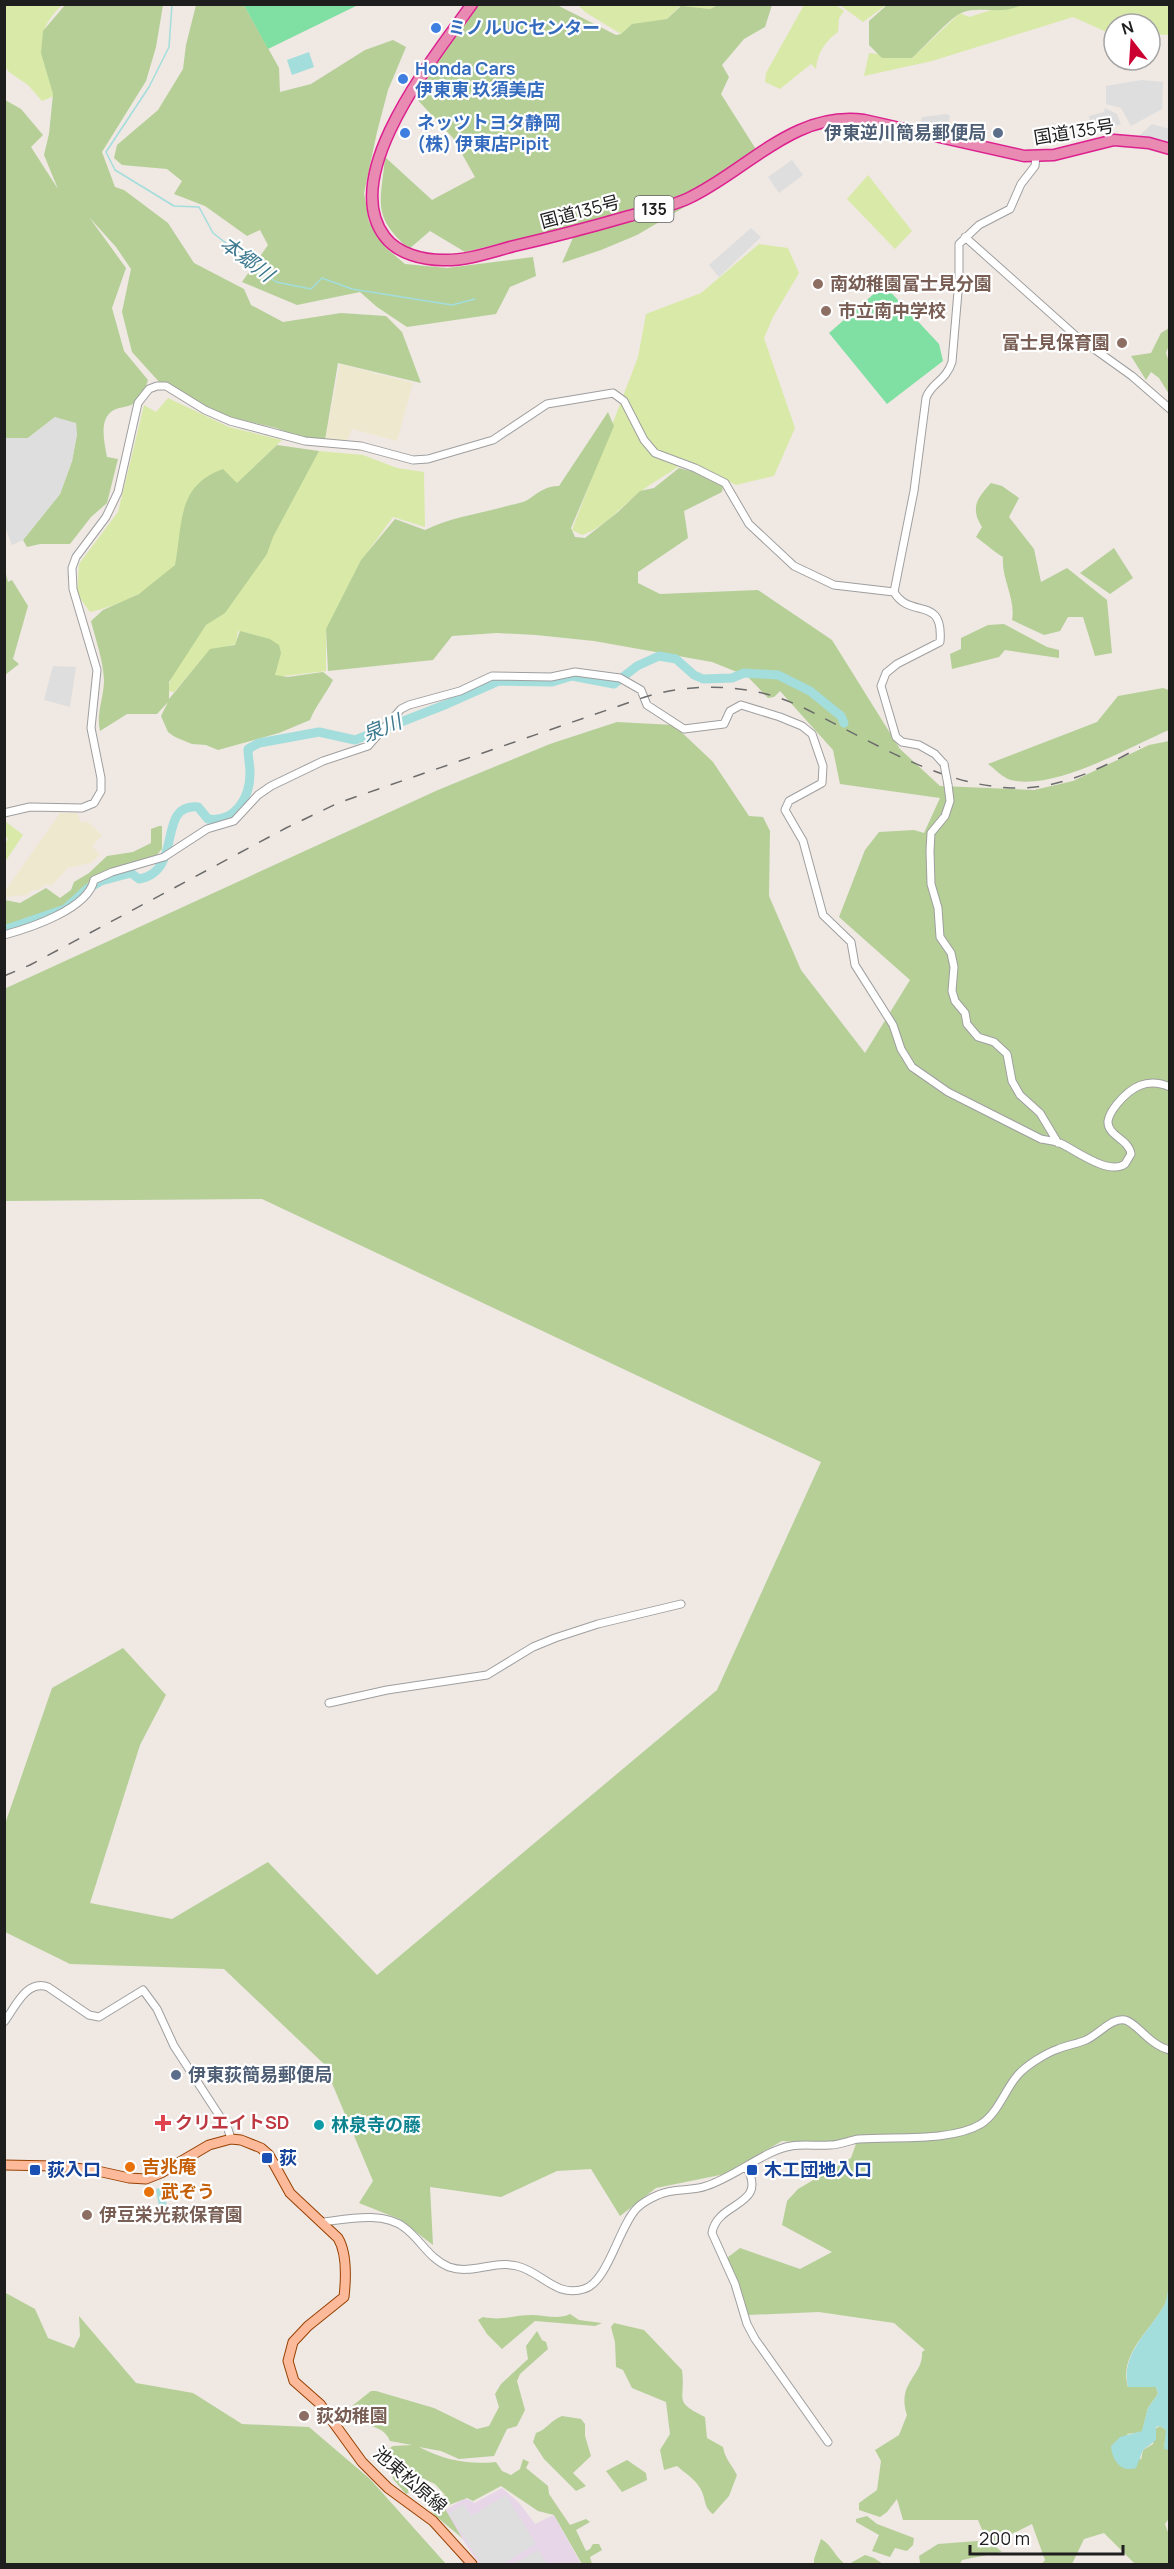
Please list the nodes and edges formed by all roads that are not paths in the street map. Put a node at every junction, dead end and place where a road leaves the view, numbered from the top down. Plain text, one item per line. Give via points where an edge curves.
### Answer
1 (472, 4) edge
2 (1170, 149) edge
3 (1036, 156) junction
4 (965, 237) junction
5 (1170, 409) edge
6 (894, 592) junction
7 (4, 813) edge
8 (4, 935) edge
9 (1170, 1087) edge
10 (1058, 1143) junction
11 (681, 1604) dead end
12 (329, 1703) dead end
13 (4, 2022) edge
14 (1170, 2050) edge
15 (231, 2139) junction
16 (4, 2165) edge
17 (747, 2168) junction
18 (323, 2222) junction
19 (828, 2442) dead end
20 (472, 2565) edge

1 - 3 highway, 国道135号 / 135 via 400,108 388,130 375,180 373,215 378,228 390,244 416,256 457,260 676,203 726,176 784,136 850,118
2 - 3 highway, 国道135号 / 135 via 1114,140
3 - 4 street via 1035,166 1021,184 1010,209
4 - 5 street via 1076,336
4 - 6 street via 957,250 960,259 952,362 948,374 926,398 914,491
6 - 7 street via 834,585 794,566 749,524 725,483 655,453 624,401 613,393 547,404 493,440 413,460 361,446 305,441 230,421 166,386 157,386 143,393 112,505 72,568 73,589 97,669 91,728 101,791 94,803 82,808 30,807
6 - 10 street, bridge via 904,603 938,617 941,626 940,642 897,664 886,673 881,686 896,737 920,745 944,764 950,801 945,816 931,833 931,884 940,937 951,953 954,967 952,991 978,1037 994,1042 1006,1054 1012,1081 1020,1095 1040,1113
8 - 10 street via 65,912 92,890 94,880 167,855 207,829 234,820 272,786 323,761 368,746 409,705 460,691 492,676 551,677 575,672 628,681 641,690 647,705 684,729 724,724 730,711 741,705 802,726 812,734 824,779 789,801 785,810 802,841 823,915 851,942 855,965 893,1025 901,1049 912,1067 948,1092 1041,1139
9 - 10 street via 1153,1083 1131,1088 1112,1111 1109,1128 1131,1149 1122,1167 1091,1161
11 - 12 street via 555,1638 486,1675
13 - 15 street via 26,1991 41,1985 89,2015 99,2017 143,1990 228,2128
14 - 17 street via 1144,2037 1125,2020 1118,2021 1087,2040 1056,2049 1018,2074 982,2123 958,2133 793,2146 775,2150
15 - 16 main road via 209,2145 146,2179 55,2166
15 - 18 main road, 池東松原線 via 249,2143 269,2155 290,2193
17 - 18 street via 703,2188 665,2192 637,2207 596,2283 571,2291 553,2288 517,2266 496,2264 466,2271 450,2267 437,2261 406,2229 384,2218
17 - 19 street via 754,2186 750,2194 717,2220 712,2234 751,2331
18 - 20 main road, 池東松原線 via 342,2245 344,2296 293,2342 288,2361 294,2381 320,2404 362,2462 388,2488 434,2521

